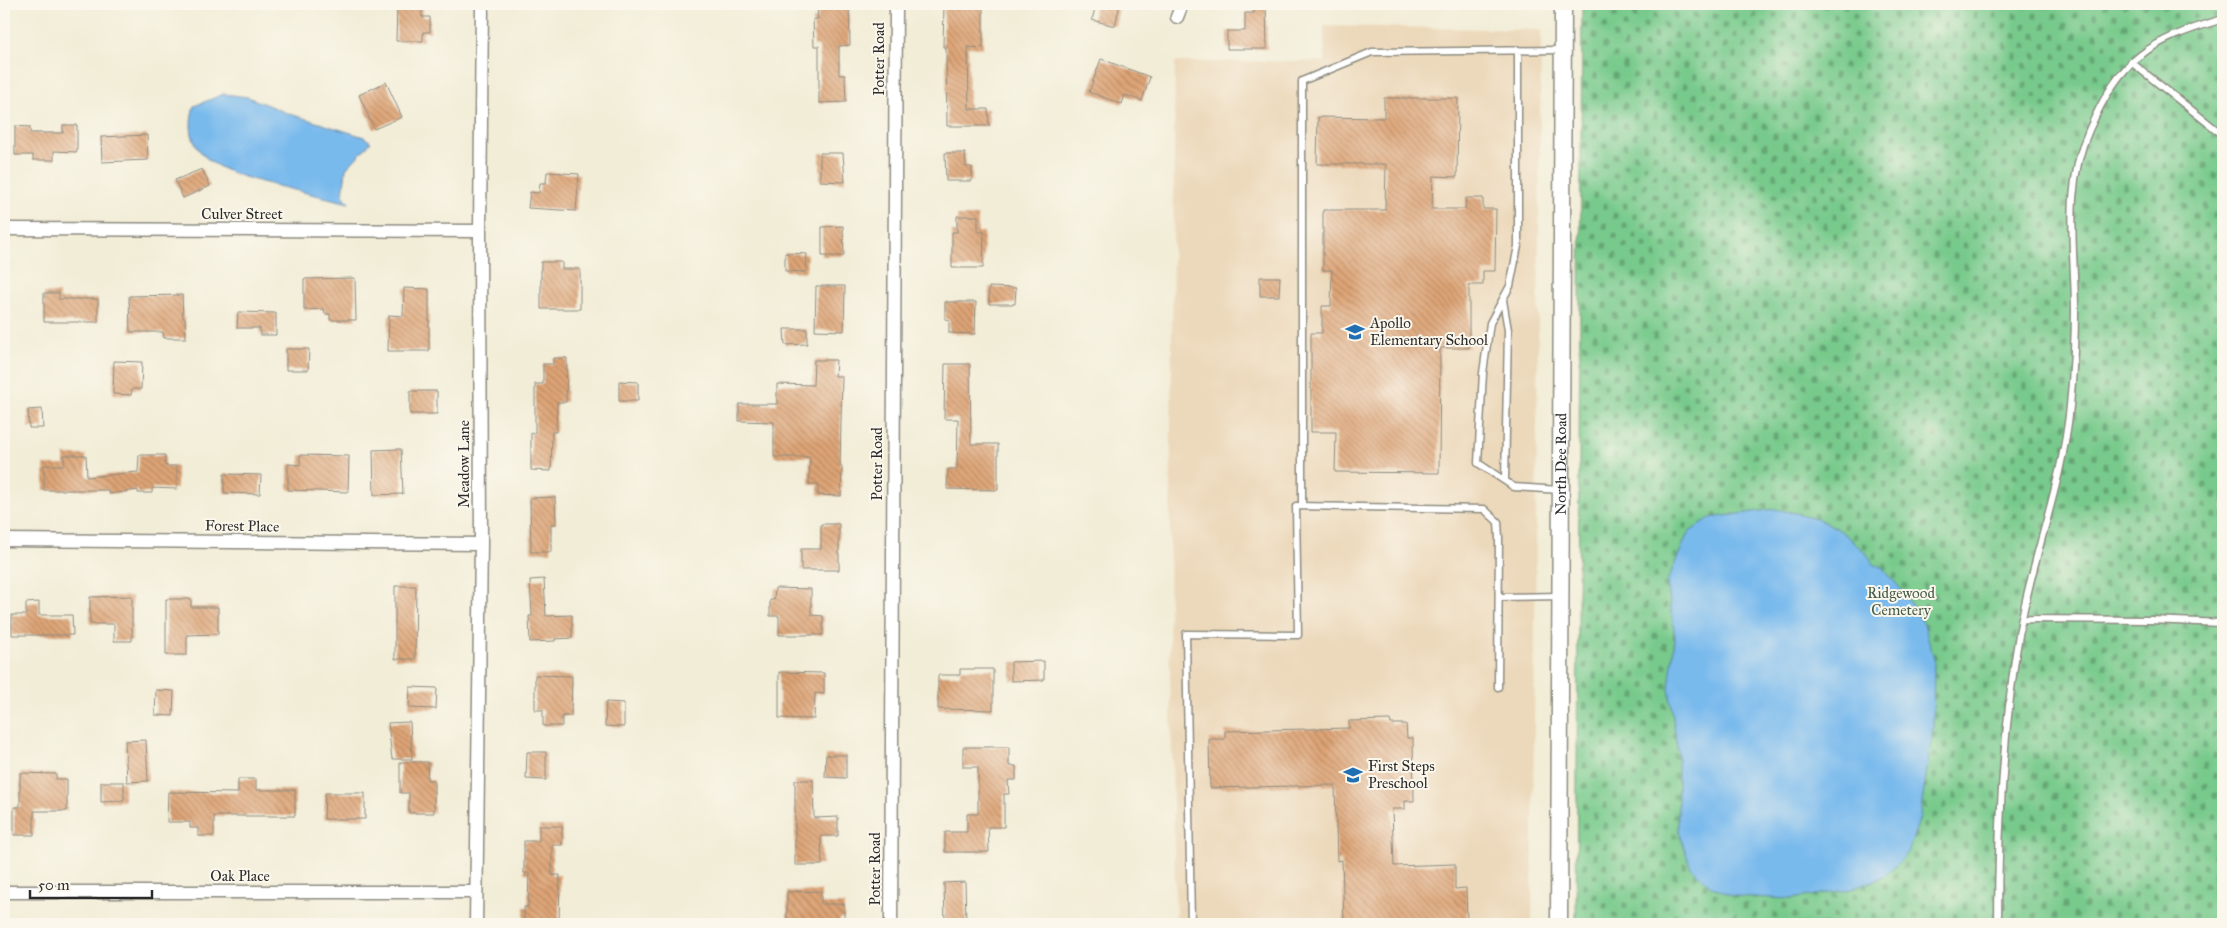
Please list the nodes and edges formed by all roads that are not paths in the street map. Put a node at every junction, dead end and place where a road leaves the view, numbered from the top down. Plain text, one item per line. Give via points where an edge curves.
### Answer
1 (482, 4) edge
2 (896, 4) edge
3 (1182, 4) edge
4 (1563, 4) edge
5 (1177, 17) dead end
6 (2223, 19) edge
7 (1518, 50) junction
8 (1562, 50) junction
9 (2131, 62) junction
10 (2223, 135) edge
11 (4, 229) edge
12 (480, 231) junction
13 (1503, 300) junction
14 (1504, 481) junction
15 (1561, 490) junction
16 (1302, 506) junction
17 (4, 540) edge
18 (481, 544) junction
19 (1499, 596) junction
20 (1560, 596) junction
21 (2022, 619) junction
22 (2223, 623) edge
23 (1498, 686) dead end
24 (4, 892) edge
25 (476, 892) junction
26 (476, 924) edge
27 (891, 924) edge
28 (1192, 924) edge
29 (1559, 924) edge
30 (1998, 924) edge

1 - 12 street, Meadow Lane
2 - 27 street, Potter Road
3 - 5 street
4 - 8 street, North Dee Road
6 - 9 lane via 2172,36
7 - 8 lane
7 - 13 lane via 1518,246 1510,286
7 - 16 lane via 1372,52 1302,81
8 - 15 street, North Dee Road
9 - 10 lane
9 - 21 lane via 2098,111 2075,175 2072,224 2075,313 2070,408 2052,503
11 - 12 street, Culver Street
12 - 18 street, Meadow Lane
13 - 14 lane via 1508,330
13 - 14 lane via 1490,323 1483,373 1478,463
14 - 15 lane via 1514,487
15 - 20 street, North Dee Road
16 - 19 lane via 1484,509 1498,522
16 - 28 lane via 1296,506 1298,635 1186,634
17 - 18 street, Forest Place
18 - 25 street, Meadow Lane
19 - 20 lane
19 - 23 lane
20 - 29 street, North Dee Road
21 - 22 lane
21 - 30 lane via 2001,775
24 - 25 street, Oak Place
25 - 26 street, Meadow Lane

